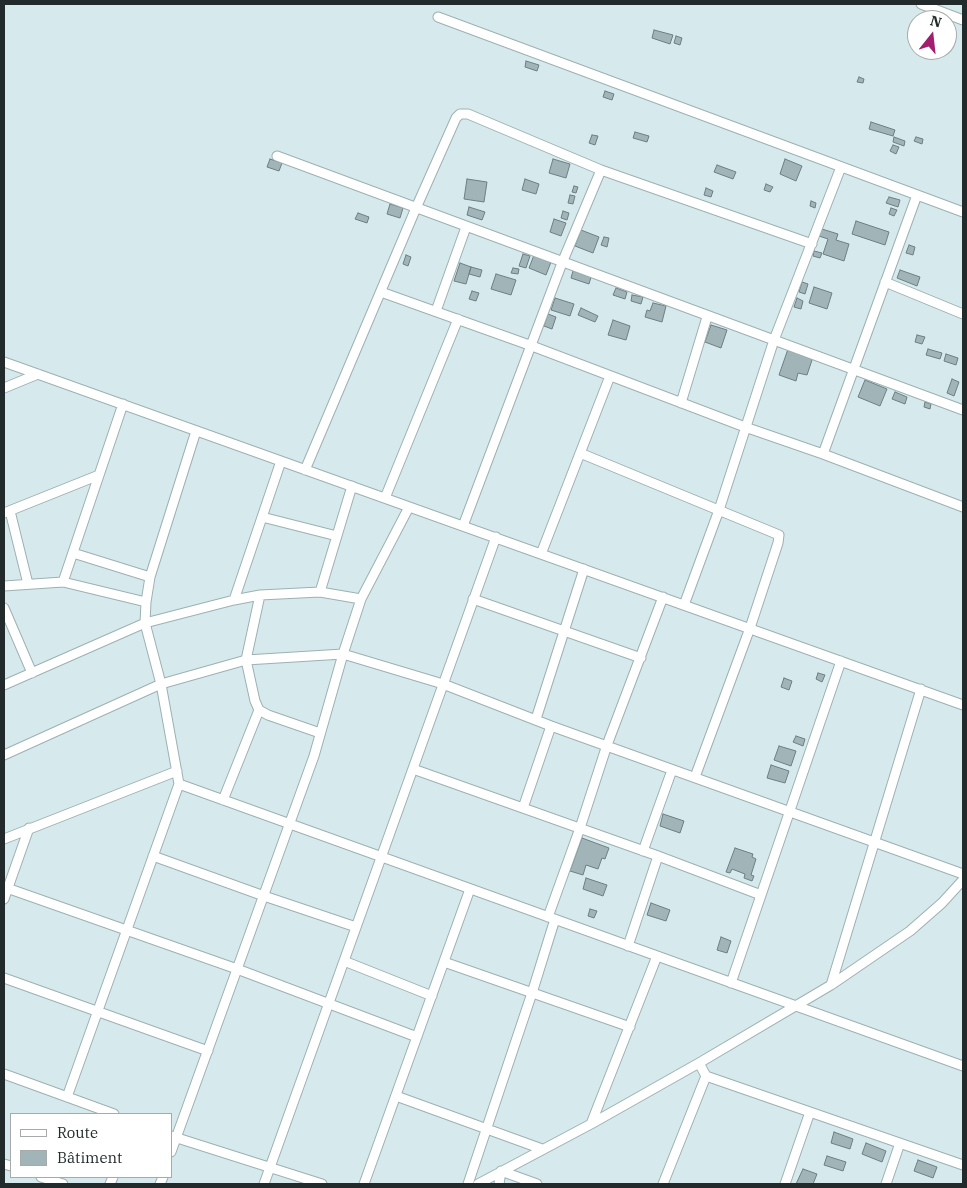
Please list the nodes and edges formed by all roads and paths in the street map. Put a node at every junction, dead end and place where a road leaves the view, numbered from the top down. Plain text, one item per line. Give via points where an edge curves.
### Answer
1 (921, 4) edge
2 (438, 17) dead end
3 (963, 20) edge
4 (277, 156) dead end
5 (841, 167) junction
6 (601, 170) junction
7 (917, 195) junction
8 (416, 208) junction
9 (963, 212) edge
10 (466, 227) junction
11 (812, 244) junction
12 (562, 263) junction
13 (885, 282) junction
14 (381, 292) junction
15 (436, 311) junction
16 (963, 314) edge
17 (707, 316) junction
18 (458, 319) junction
19 (774, 340) junction
20 (532, 346) junction
21 (4, 362) edge
22 (853, 368) junction
23 (38, 374) junction
24 (610, 376) junction
25 (4, 388) edge
26 (681, 403) junction
27 (123, 404) junction
28 (963, 410) edge
29 (745, 427) junction
30 (196, 431) junction
31 (580, 452) junction
32 (823, 454) junction
33 (282, 461) junction
34 (305, 470) junction
35 (99, 475) junction
36 (352, 486) junction
37 (385, 498) junction
38 (409, 506) junction
39 (963, 507) edge
40 (719, 510) junction
41 (7, 512) edge
42 (262, 518) junction
43 (463, 526) junction
44 (337, 536) junction
45 (496, 537) junction
46 (73, 553) junction
47 (541, 554) junction
48 (584, 569) junction
49 (150, 577) junction
50 (63, 582) junction
51 (28, 584) junction
52 (4, 586) edge
53 (320, 592) junction
54 (260, 595) junction
55 (663, 597) junction
56 (361, 599) junction
57 (234, 600) junction
58 (474, 600) junction
59 (146, 602) junction
60 (684, 605) junction
61 (4, 608) edge
62 (145, 623) junction
63 (750, 628) junction
64 (565, 631) junction
65 (343, 654) junction
66 (641, 658) junction
67 (246, 660) junction
68 (841, 661) junction
69 (32, 673) junction
70 (161, 684) junction
71 (443, 684) junction
72 (4, 685) edge
73 (921, 689) junction
74 (963, 705) edge
75 (259, 710) junction
76 (536, 719) junction
77 (551, 726) junction
78 (320, 733) junction
79 (607, 745) junction
80 (4, 755) edge
81 (413, 769) junction
82 (672, 770) junction
83 (177, 771) junction
84 (695, 776) junction
85 (179, 784) junction
86 (223, 800) junction
87 (523, 808) junction
88 (790, 811) junction
89 (290, 824) junction
90 (28, 828) junction
91 (580, 828) junction
92 (4, 839) edge
93 (874, 841) junction
94 (643, 851) junction
95 (153, 856) junction
96 (658, 856) junction
97 (381, 857) junction
98 (963, 874) edge
99 (963, 880) edge
100 (6, 887) edge
101 (470, 889) junction
102 (761, 895) junction
103 (264, 896) junction
104 (4, 899) edge
105 (552, 918) junction
106 (356, 927) junction
107 (127, 930) junction
108 (628, 946) junction
109 (657, 956) junction
110 (344, 961) junction
111 (444, 962) junction
112 (238, 969) junction
113 (4, 978) edge
114 (731, 983) junction
115 (831, 985) junction
116 (532, 993) junction
117 (432, 996) junction
118 (329, 1005) junction
119 (796, 1006) junction
120 (98, 1011) junction
121 (630, 1027) junction
122 (417, 1037) junction
123 (208, 1051) junction
124 (699, 1063) junction
125 (963, 1066) edge
126 (4, 1074) edge
127 (706, 1076) junction
128 (396, 1096) junction
129 (67, 1097) junction
130 (810, 1112) junction
131 (111, 1113) edge
132 (591, 1124) junction
133 (486, 1129) junction
134 (174, 1136) edge
135 (900, 1143) junction
136 (542, 1149) junction
137 (963, 1165) edge
138 (270, 1168) junction
139 (501, 1171) junction
140 (44, 1178) edge
141 (62, 1184) edge
142 (264, 1184) edge
143 (322, 1184) edge
144 (364, 1184) edge
145 (468, 1184) edge
146 (478, 1184) edge
147 (500, 1184) edge
148 (537, 1184) edge
149 (663, 1184) edge
150 (785, 1184) edge
151 (886, 1184) edge

1 - 3 street
2 - 5 street
4 - 8 street
5 - 7 street
5 - 11 street
6 - 8 street via 468,114 460,114
6 - 11 street
6 - 12 street
7 - 9 street
7 - 13 street
8 - 10 street
8 - 14 street
10 - 12 street
10 - 15 street
11 - 19 street
12 - 17 street
12 - 20 street
13 - 16 street
13 - 22 street
14 - 15 street
14 - 34 street
15 - 18 street
17 - 19 street
17 - 26 street
18 - 20 street
18 - 37 street
19 - 22 street
19 - 29 street
20 - 24 street
20 - 43 street
21 - 23 street
22 - 28 street
22 - 32 street
23 - 25 street
23 - 27 street
24 - 26 street
24 - 31 street
26 - 29 street
27 - 30 street
27 - 35 street
29 - 32 street
29 - 40 street
30 - 33 street
30 - 49 street
31 - 40 street
31 - 47 street
32 - 39 street
33 - 34 street
33 - 42 street
34 - 36 street
35 - 41 street
35 - 46 street
36 - 37 street
36 - 44 street
37 - 38 street
38 - 43 street
38 - 56 street
40 - 60 street
40 - 63 street via 779,536
41 - 51 street
42 - 44 street
42 - 57 street
43 - 45 street
44 - 53 street
45 - 47 street
45 - 58 street
46 - 49 street
46 - 50 street
47 - 48 street
48 - 55 street
48 - 64 street
49 - 59 street
50 - 51 street
50 - 59 street
51 - 52 street
53 - 54 street
53 - 56 street
54 - 57 street
54 - 67 street
55 - 60 street
55 - 66 street
56 - 65 street
57 - 62 street
58 - 64 street
58 - 71 street
59 - 62 street
60 - 63 street
61 - 69 street
62 - 69 street
62 - 70 street
63 - 68 street
63 - 84 street
64 - 66 street
64 - 76 street
65 - 67 street
65 - 71 street
65 - 78 street
66 - 79 street
67 - 70 street
67 - 75 street
68 - 73 street
68 - 88 street
69 - 72 street
70 - 80 street
70 - 83 street
71 - 76 street
71 - 81 street
73 - 74 street
73 - 93 street
75 - 78 street
75 - 86 street
76 - 77 street
77 - 79 street
77 - 87 street
78 - 89 street
79 - 82 street
79 - 91 street
81 - 87 street
81 - 97 street
82 - 84 street
82 - 94 street
83 - 85 street
83 - 90 street
84 - 88 street
85 - 86 street
85 - 95 street
86 - 89 street
87 - 91 street
88 - 93 street
88 - 102 street
89 - 97 street
89 - 103 street
90 - 92 street
90 - 100 street
91 - 94 street
91 - 105 street
93 - 98 street
93 - 115 street
94 - 96 street
95 - 103 street
95 - 107 street
96 - 102 street
96 - 108 street
97 - 101 street
97 - 106 street
99 - 115 street via 910,931
100 - 104 street
100 - 107 street
101 - 105 street
101 - 111 street
102 - 114 street
103 - 106 street
103 - 112 street
105 - 108 street
105 - 116 street
106 - 110 street
107 - 112 street
107 - 120 street
108 - 109 street
109 - 114 street
109 - 121 street
110 - 117 street
110 - 118 street
111 - 116 street
111 - 117 street
112 - 118 street
112 - 123 street
113 - 120 street
114 - 119 street
115 - 119 street
116 - 121 street
116 - 133 street
117 - 122 street
118 - 122 street
118 - 138 street
119 - 124 street
119 - 125 street
120 - 123 street
120 - 129 street
121 - 132 street
122 - 128 street
123 - 134 street
124 - 127 street
124 - 132 street
126 - 129 street
127 - 130 street
127 - 149 street
128 - 133 street
128 - 144 street
129 - 131 street
130 - 135 street
130 - 150 street
132 - 136 street
133 - 136 street
133 - 145 street
134 - 138 street
135 - 137 street
135 - 151 street
136 - 139 street
138 - 142 street
138 - 143 street
139 - 146 street
139 - 147 street
139 - 148 street
140 - 141 street

